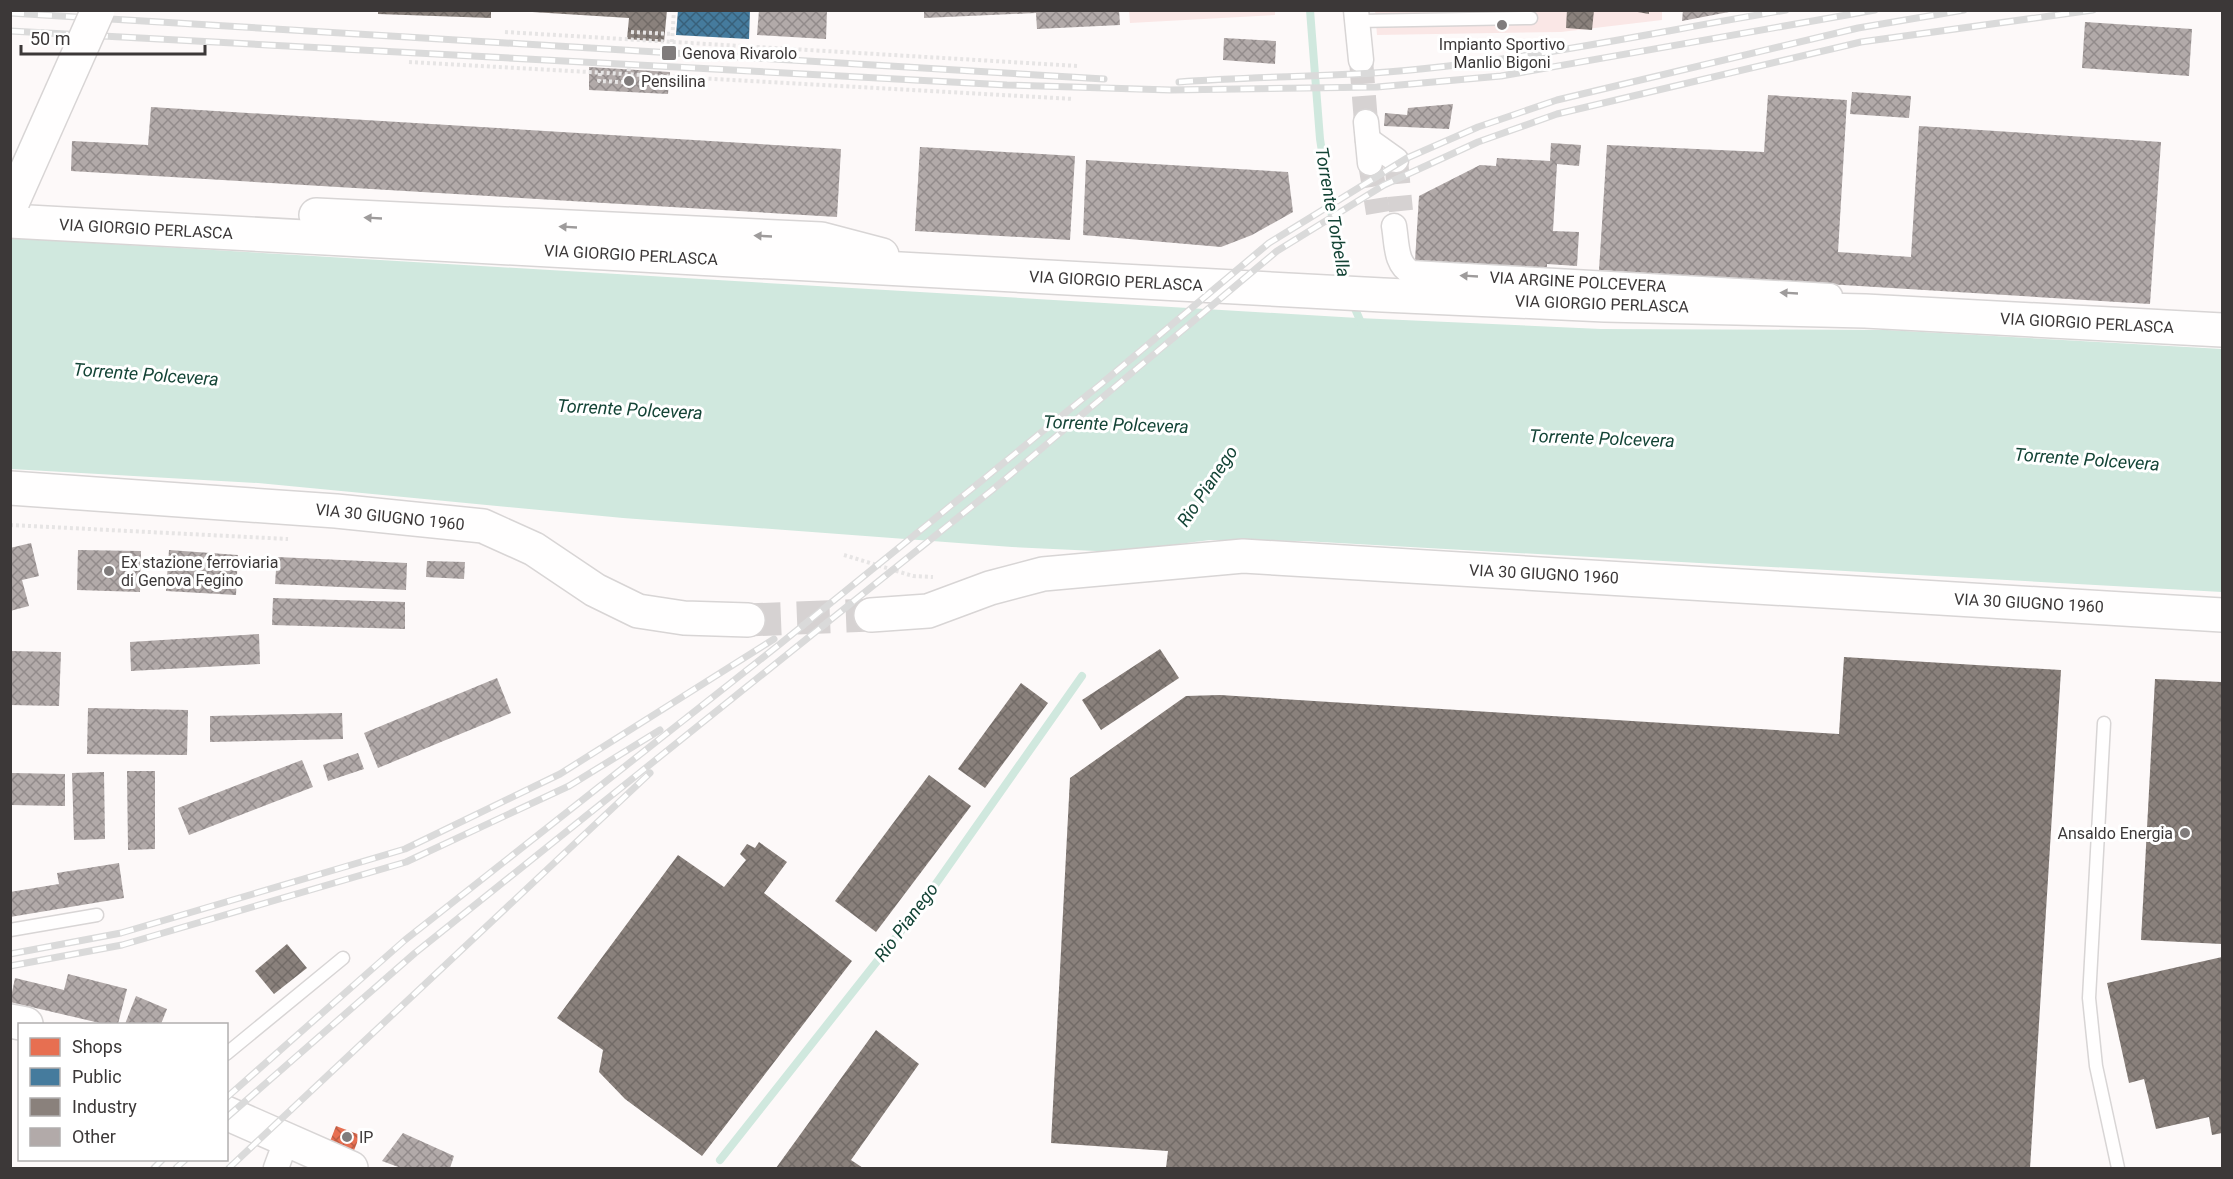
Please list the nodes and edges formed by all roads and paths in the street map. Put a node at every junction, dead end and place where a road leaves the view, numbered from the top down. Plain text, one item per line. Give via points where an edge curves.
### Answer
1 (98, 10) edge
2 (674, 10) edge
3 (1356, 16) edge
4 (1531, 18) dead end
5 (506, 32) dead end
6 (631, 32) dead end
7 (673, 34) junction
8 (681, 35) dead end
9 (672, 42) junction
10 (681, 42) junction
11 (1360, 60) tunnel mouth
12 (409, 62) dead end
13 (629, 65) dead end
14 (1078, 66) dead end
15 (600, 73) junction
16 (663, 76) junction
17 (628, 83) junction
18 (1074, 99) dead end
19 (1368, 141) dead end
20 (1396, 160) dead end
21 (11, 207) edge
22 (1391, 217) tunnel mouth
23 (945, 272) junction
24 (1865, 311) junction
25 (2223, 330) edge
26 (10, 488) edge
27 (10, 525) edge
28 (300, 539) dead end
29 (871, 615) tunnel mouth
30 (2223, 615) edge
31 (748, 620) tunnel mouth
32 (2104, 723) dead end
33 (97, 915) dead end
34 (10, 930) edge
35 (343, 958) dead end
36 (228, 1052) edge
37 (228, 1115) edge
38 (281, 1155) edge
39 (351, 1168) edge
40 (2118, 1168) edge

1 - 21 main road, bridge
2 - 7 path
3 - 4 lane
3 - 11 street
5 - 9 path
6 - 7 path
7 - 9 path
8 - 10 path
9 - 10 path
10 - 14 path
12 - 15 path
13 - 17 path
15 - 16 path
15 - 17 path via 600,81
16 - 17 path via 662,84
16 - 18 path
19 - 20 street
21 - 23 main road, VIA GIORGIO PERLASCA
23 -> 21 main road via 822,238
24 -> 22 street, VIA ARGINE POLCEVERA via 1826,294 1412,273 1404,270 1399,259
23 - 24 main road, VIA GIORGIO PERLASCA via 1605,305
24 - 25 main road, VIA GIORGIO PERLASCA
26 - 31 main road, VIA 30 GIUGNO 1960 via 336,511 483,526 534,549 595,590 638,611 684,618
27 - 28 path
29 - 30 main road, VIA 30 GIUGNO 1960 via 928,611 1043,574 1243,556
32 - 40 lane via 2089,998 2096,1066
33 - 34 lane
35 - 36 lane
37 - 38 main road
38 - 39 main road

